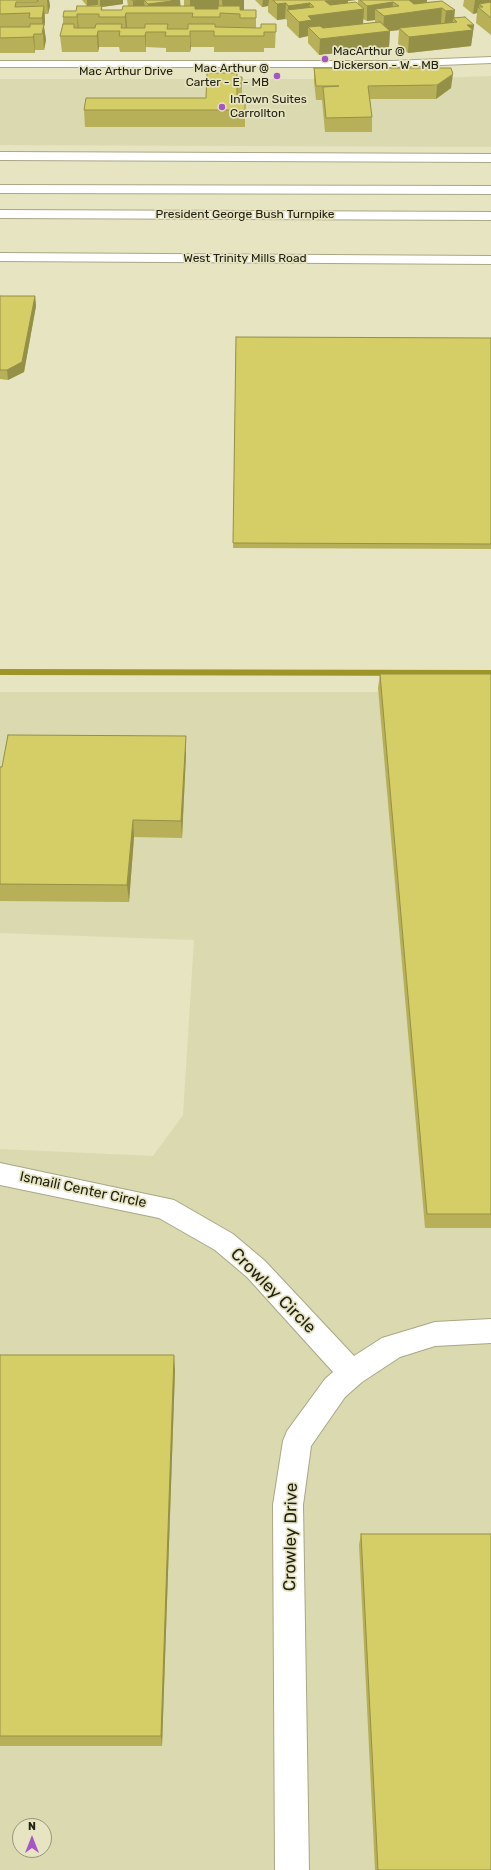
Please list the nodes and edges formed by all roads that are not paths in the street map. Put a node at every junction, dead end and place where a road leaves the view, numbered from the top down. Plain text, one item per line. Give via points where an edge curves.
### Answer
1 (491, 60) edge
2 (0, 64) edge
3 (491, 68) edge
4 (0, 72) edge
5 (0, 156) edge
6 (491, 158) edge
7 (0, 189) edge
8 (491, 190) edge
9 (0, 214) edge
10 (491, 216) edge
11 (0, 257) edge
12 (491, 260) edge
13 (0, 1174) edge
14 (165, 1208) joint
15 (491, 1331) edge
16 (352, 1373) junction
17 (292, 1870) edge

1 - 2 main road, Mac Arthur Drive via 391,64
3 - 4 main road, Mac Arthur Drive via 382,72
5 - 6 main road
7 - 8 main road, President George Bush Turnpike
9 - 10 main road, President George Bush Turnpike
11 - 12 main road, West Trinity Mills Road
13 - 14 main road, Ismaili Center Circle via 10,1174
14 - 16 main road, Crowley Circle via 224,1242 256,1269
15 - 16 main road, Crowley Drive via 435,1334 392,1347
16 - 17 main road, Crowley Drive via 335,1388 297,1441 288,1505

